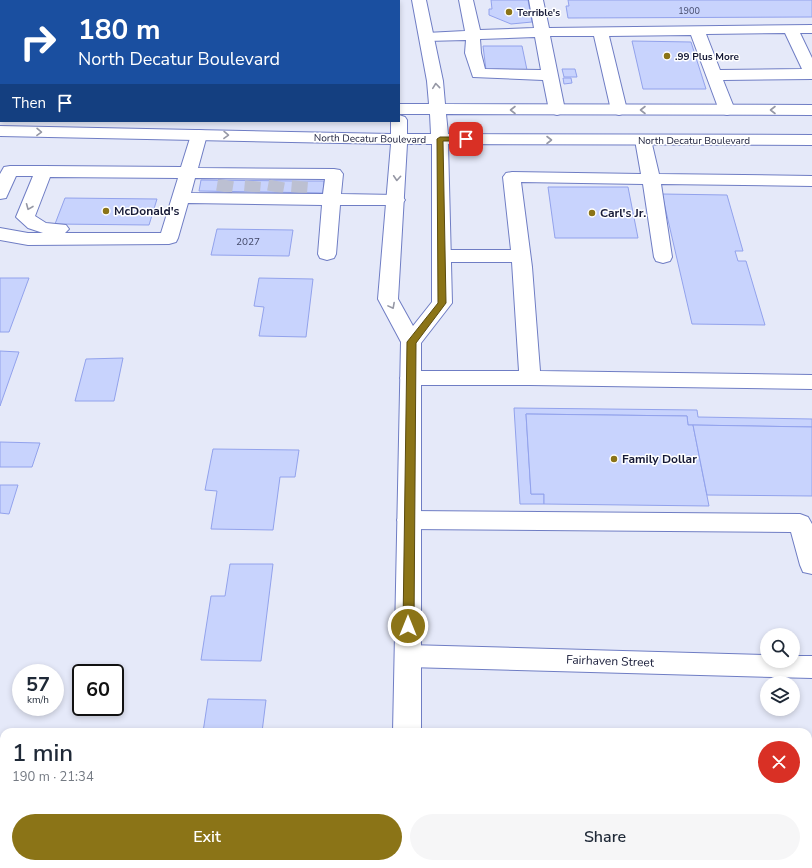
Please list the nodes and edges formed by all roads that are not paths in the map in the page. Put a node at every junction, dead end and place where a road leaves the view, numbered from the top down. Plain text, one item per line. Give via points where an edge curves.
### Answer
1 (419, 0) edge
2 (466, 0) edge
3 (536, 0) edge
4 (790, 28) junction
5 (812, 28) edge
6 (697, 30) junction
7 (600, 31) junction
8 (542, 32) junction
9 (474, 34) junction
10 (426, 37) junction
11 (812, 74) edge
12 (550, 75) junction
13 (714, 75) junction
14 (400, 109) edge
15 (438, 110) junction
16 (557, 110) junction
17 (619, 110) junction
18 (727, 110) junction
19 (812, 110) edge
20 (399, 122) edge
21 (0, 131) edge
22 (199, 135) junction
23 (400, 139) junction
24 (440, 139) junction
25 (642, 140) junction
26 (812, 140) edge
27 (44, 171) junction
28 (188, 172) junction
29 (651, 178) junction
30 (812, 181) edge
31 (225, 186) junction
32 (253, 186) junction
33 (276, 186) junction
34 (299, 187) junction
35 (0, 194) edge
36 (181, 198) junction
37 (331, 200) junction
38 (396, 200) junction
39 (172, 230) junction
40 (0, 234) edge
41 (327, 254) dead end
42 (441, 256) junction
43 (521, 256) junction
44 (663, 257) dead end
45 (411, 342) junction
46 (411, 378) junction
47 (530, 378) junction
48 (812, 382) edge
49 (409, 520) junction
50 (812, 565) edge
51 (408, 656) junction
52 (812, 667) edge
53 (407, 728) edge

1 - 10 main road
2 - 9 main road
3 - 8 main road
4 - 5 main road
4 - 6 main road
4 - 11 main road
6 - 7 main road
6 - 13 main road
7 - 8 main road
7 - 17 main road
8 - 9 main road
8 - 12 main road
9 - 10 main road
9 - 12 main road via 473,53 479,74
15 -> 10 main road
11 - 13 main road
12 - 16 main road
13 - 18 main road
14 - 15 main road
16 -> 15 main road
15 - 24 main road
16 - 17 main road
18 -> 17 main road
19 -> 18 main road
20 - 23 main road
21 -> 22 main road, North Decatur Boulevard
22 -> 23 main road, North Decatur Boulevard
22 - 28 main road
23 - 24 main road, North Decatur Boulevard
23 -> 38 main road
24 -> 25 main road, North Decatur Boulevard
24 - 42 main road
25 - 26 main road, North Decatur Boulevard
25 - 29 main road
27 - 28 main road
27 - 35 main road via 10,171
27 -> 39 main road via 25,218 36,226 47,229
28 - 31 main road
28 - 36 main road
29 - 30 main road
29 - 43 main road via 512,177
29 - 44 main road
31 - 32 main road
31 - 32 main road
31 - 36 main road
32 - 33 main road
32 - 33 main road
33 - 34 main road
33 - 34 main road
34 - 37 main road
34 - 37 main road via 334,174
36 - 39 main road
37 - 38 main road
37 - 41 main road
38 -> 45 main road via 388,299
39 - 40 main road via 169,238 28,239
42 - 43 main road
42 - 45 main road via 442,303
43 - 47 main road
45 - 46 main road
46 - 47 main road
46 - 49 main road
47 - 48 main road
49 - 50 main road via 800,523
49 - 51 main road
51 - 52 main road, Fairhaven Street
51 - 53 main road

